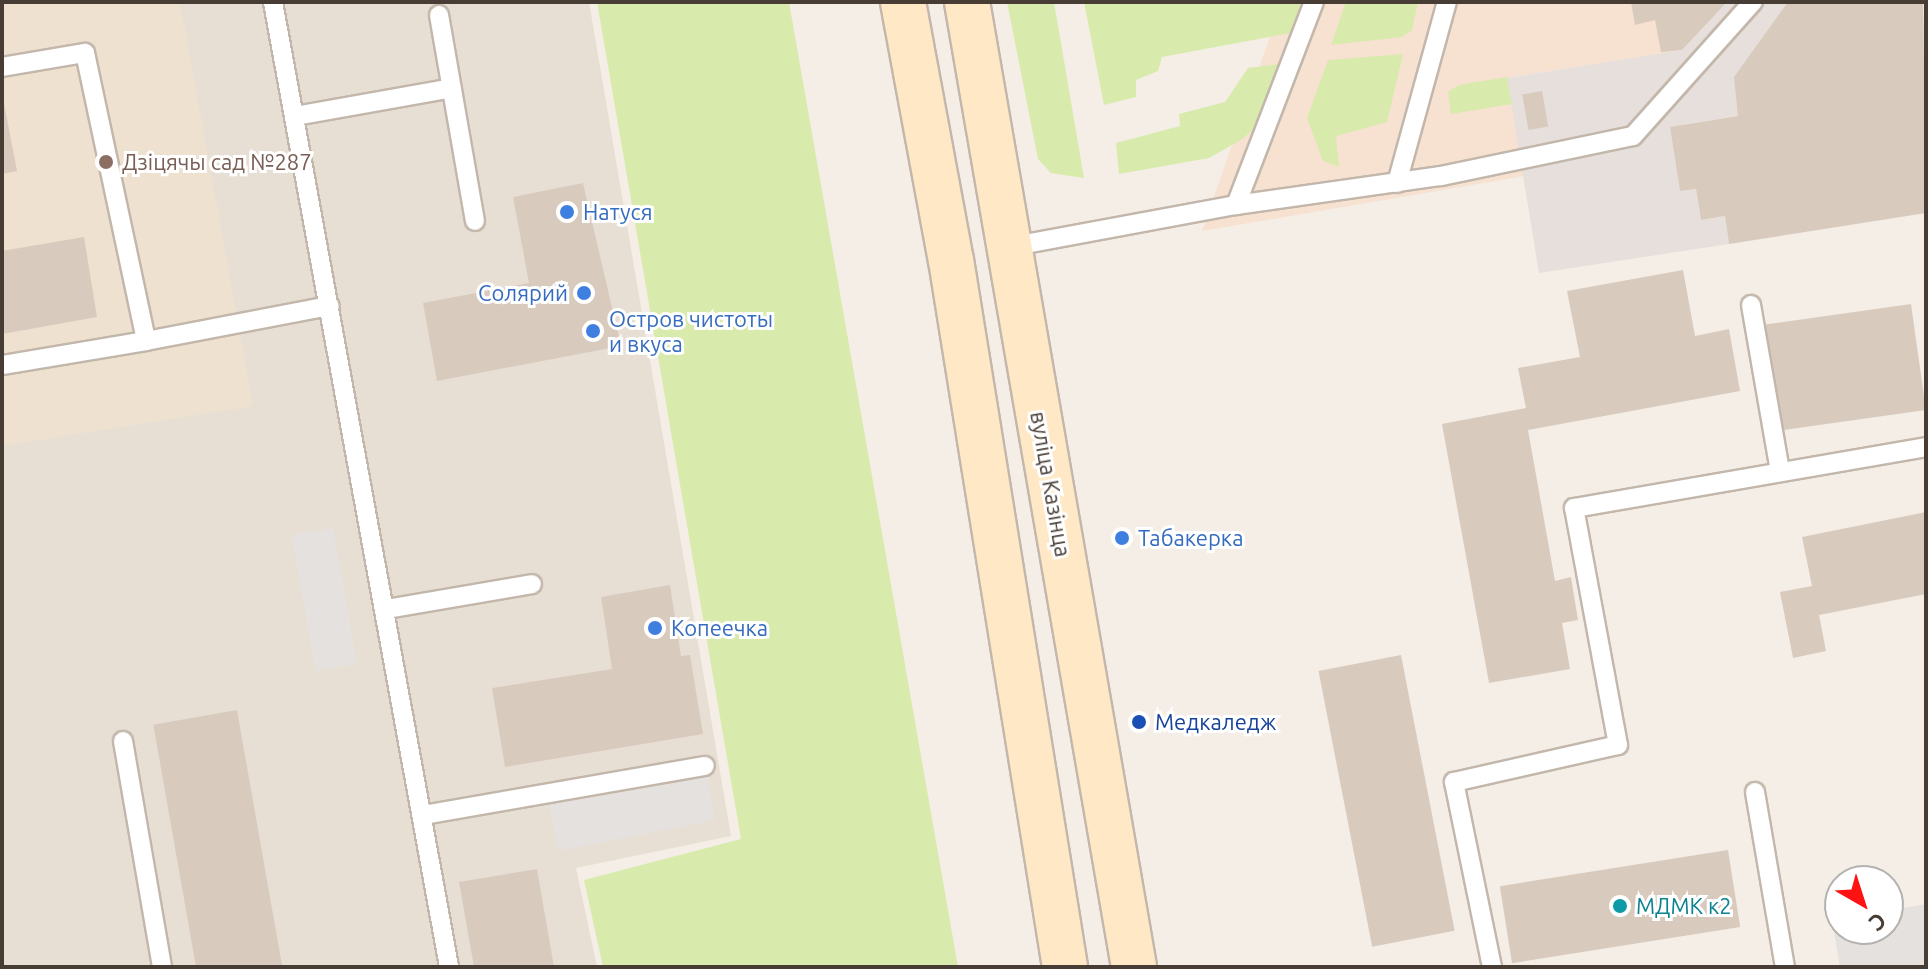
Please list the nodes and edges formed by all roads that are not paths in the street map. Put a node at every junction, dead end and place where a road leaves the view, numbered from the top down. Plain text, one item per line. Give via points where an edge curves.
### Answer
1 (273, 2) edge
2 (903, 2) edge
3 (967, 2) edge
4 (1314, 2) edge
5 (1447, 2) edge
6 (1753, 2) edge
7 (439, 15) dead end
8 (2, 67) edge
9 (452, 88) junction
10 (295, 116) junction
11 (1397, 183) junction
12 (1236, 205) junction
13 (475, 221) dead end
14 (1009, 247) junction
15 (951, 260) junction
16 (1751, 305) dead end
17 (330, 306) junction
18 (146, 341) junction
19 (2, 365) edge
20 (1926, 447) edge
21 (1780, 472) junction
22 (532, 584) dead end
23 (386, 609) junction
24 (123, 741) dead end
25 (705, 766) dead end
26 (1755, 792) dead end
27 (423, 815) junction
28 (162, 967) edge
29 (449, 967) edge
30 (1065, 967) edge
31 (1134, 967) edge
32 (1492, 967) edge
33 (1785, 967) edge

1 - 10 lane
2 - 15 main road
3 - 14 main road, вуліца Казінца
4 - 12 lane
5 - 11 lane
6 - 11 lane via 1633,136
7 - 9 lane
8 - 18 lane via 85,53
9 - 10 lane
9 - 13 lane
10 - 17 lane
11 - 12 lane
12 - 14 lane
14 - 15 main road
14 - 31 main road, вуліца Казінца
15 - 30 main road
16 - 21 lane
17 - 18 lane
17 - 23 lane
18 - 19 lane
20 - 21 lane
21 - 32 lane via 1574,508 1618,745 1454,782
22 - 23 lane
23 - 27 lane
24 - 28 lane
25 - 27 lane
26 - 33 lane
27 - 29 lane

